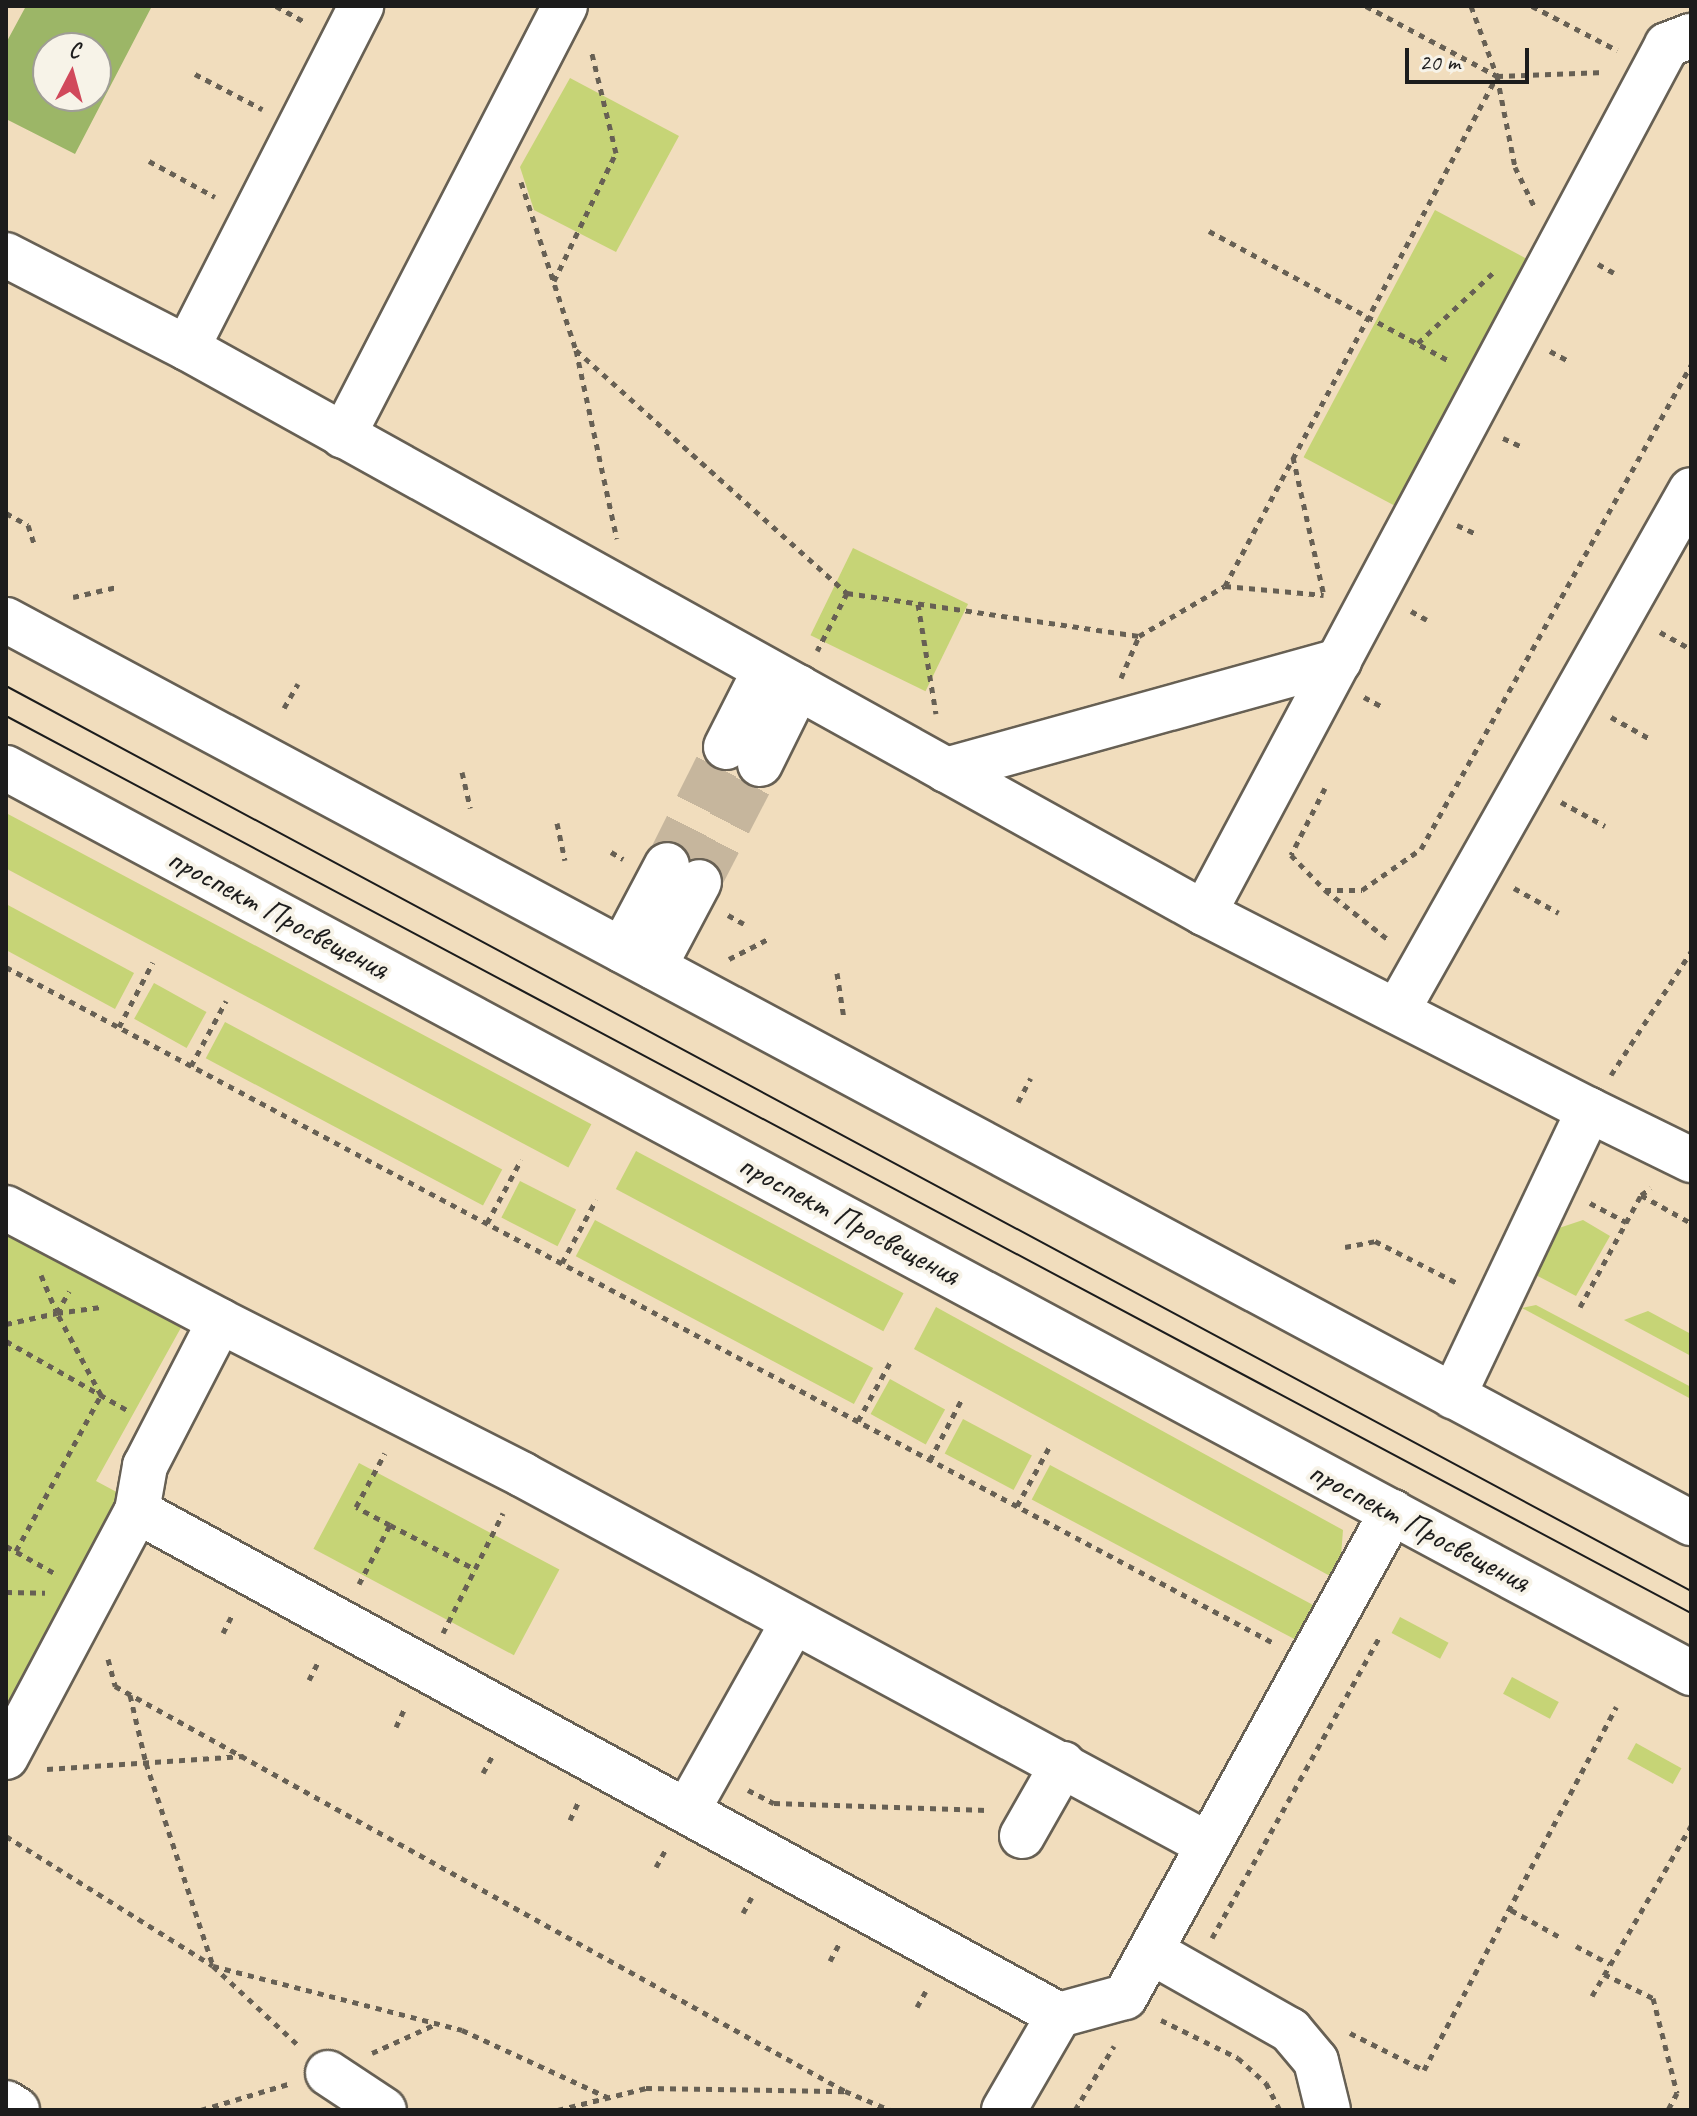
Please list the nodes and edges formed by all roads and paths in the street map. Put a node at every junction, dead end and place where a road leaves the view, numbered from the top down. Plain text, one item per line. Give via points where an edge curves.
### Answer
1 (361, 6) edge
2 (1366, 6) edge
3 (1471, 6) edge
4 (1532, 6) edge
5 (577, 21) edge
6 (1691, 36) edge
7 (1654, 70) junction
8 (195, 74) dead end
9 (1497, 76) junction
10 (503, 127) junction
11 (298, 129) junction
12 (149, 161) dead end
13 (253, 218) junction
14 (1209, 231) dead end
15 (1561, 244) junction
16 (6, 255) edge
17 (1505, 262) dead end
18 (554, 281) junction
19 (1366, 316) junction
20 (1418, 343) junction
21 (187, 348) junction
22 (576, 350) junction
23 (1448, 360) junction
24 (1691, 365) edge
25 (1441, 374) dead end
26 (1488, 381) junction
27 (343, 436) junction
28 (1293, 456) junction
29 (1691, 490) edge
30 (6, 513) edge
31 (34, 543) dead end
32 (1331, 582) dead end
33 (1225, 586) junction
34 (117, 587) dead end
35 (847, 593) junction
36 (629, 595) junction
37 (1324, 596) junction
38 (73, 597) dead end
39 (918, 604) junction
40 (6, 620) edge
41 (1139, 636) junction
42 (1339, 661) junction
43 (781, 679) junction
44 (298, 684) dead end
45 (284, 708) dead end
46 (1101, 727) junction
47 (743, 756) tunnel mouth
48 (6, 768) edge
49 (946, 770) junction
50 (462, 772) dead end
51 (1325, 788) dead end
52 (470, 808) dead end
53 (557, 823) dead end
54 (565, 860) dead end
55 (683, 874) tunnel mouth
56 (1325, 890) junction
57 (1204, 913) junction
58 (770, 938) dead end
59 (1691, 952) edge
60 (638, 958) junction
61 (153, 962) dead end
62 (723, 963) dead end
63 (6, 967) edge
64 (837, 973) dead end
65 (1407, 993) junction
66 (226, 1001) dead end
67 (844, 1019) dead end
68 (119, 1027) junction
69 (191, 1066) junction
70 (1031, 1078) dead end
71 (1018, 1102) dead end
72 (1589, 1110) junction
73 (521, 1160) dead end
74 (1690, 1160) edge
75 (1641, 1195) junction
76 (596, 1200) dead end
77 (6, 1208) edge
78 (487, 1223) junction
79 (1691, 1223) edge
80 (1345, 1247) dead end
81 (562, 1263) junction
82 (1423, 1265) dead end
83 (177, 1298) junction
84 (1580, 1307) dead end
85 (57, 1313) junction
86 (220, 1321) junction
87 (6, 1324) edge
88 (6, 1341) edge
89 (892, 1359) dead end
90 (101, 1395) junction
91 (1453, 1396) junction
92 (963, 1397) dead end
93 (407, 1414) junction
94 (858, 1421) junction
95 (160, 1430) junction
96 (1051, 1444) dead end
97 (930, 1460) junction
98 (523, 1475) junction
99 (1017, 1506) junction
100 (137, 1511) junction
101 (1392, 1512) junction
102 (1691, 1523) edge
103 (390, 1525) junction
104 (16, 1551) dead end
105 (475, 1569) junction
106 (339, 1621) junction
107 (793, 1622) junction
108 (1379, 1638) dead end
109 (108, 1655) dead end
110 (1310, 1662) junction
111 (425, 1668) junction
112 (1691, 1673) edge
113 (309, 1680) dead end
114 (130, 1694) junction
115 (1616, 1707) dead end
116 (396, 1727) dead end
117 (247, 1756) junction
118 (146, 1763) junction
119 (22, 1764) edge
120 (1063, 1764) junction
121 (711, 1771) junction
122 (687, 1811) junction
123 (1029, 1824) joint
124 (1691, 1826) edge
125 (6, 1836) edge
126 (1209, 1845) junction
127 (1511, 1910) junction
128 (1560, 1937) dead end
129 (1576, 1946) dead end
130 (1152, 1952) junction
131 (1610, 1964) junction
132 (213, 1966) junction
133 (1192, 1974) junction
134 (1604, 1974) junction
135 (1592, 1996) dead end
136 (1059, 2015) junction
137 (1169, 2020) dead end
138 (436, 2023) junction
139 (1335, 2026) dead end
140 (1122, 2032) dead end
141 (1220, 2047) dead end
142 (328, 2073) junction
143 (845, 2091) junction
144 (607, 2097) junction
145 (6, 2103) edge
146 (17, 2110) edge
147 (201, 2110) edge
148 (384, 2110) edge
149 (558, 2110) edge
150 (890, 2110) edge
151 (1004, 2110) edge
152 (1075, 2110) edge
153 (1280, 2110) edge
154 (1328, 2110) edge
155 (1668, 2110) edge

1 - 11 main road
2 - 9 path
3 - 9 path
4 - 7 path
5 - 10 main road
5 - 18 path via 616,153
6 - 7 main road via 1667,45
7 - 9 path
7 - 15 main road
8 - 11 path
9 - 15 path via 1515,167 1550,238
9 - 19 path
10 - 18 path
10 - 27 main road
11 - 13 main road
12 - 13 path
13 - 21 main road
14 - 19 path
15 - 26 main road
16 - 21 main road
17 - 20 path
18 - 22 path
19 - 20 path
19 - 28 path
20 - 23 path
21 - 27 main road
22 - 35 path
22 - 36 path
23 - 25 path
23 - 26 path
24 - 56 path via 1421,849 1362,890
26 - 42 main road
27 - 36 main road
28 - 33 path
28 - 37 path
29 - 65 main road
30 - 31 path via 28,525
32 - 37 path
33 - 37 path
33 - 41 path
34 - 38 path
35 - 39 path
35 - 43 path
36 - 43 main road
37 - 42 path
39 - 41 path
39 - 49 path
40 - 60 main road
41 - 46 path
42 - 46 main road
42 - 57 main road
43 - 47 main road
43 - 49 main road
44 - 45 path
46 - 49 main road
48 - 101 main road, проспект Просвещения
49 - 57 main road
50 - 52 path
51 - 56 path via 1291,855
53 - 54 path
55 - 60 main road
56 - 65 path via 1384,933
57 - 65 main road
58 - 62 path
59 - 72 path
60 - 91 main road
61 - 68 path
63 - 68 path
64 - 67 path
65 - 72 main road
66 - 69 path
68 - 69 path
69 - 78 path
70 - 71 path
72 - 74 main road
72 - 91 main road
73 - 78 path
74 - 75 path
75 - 79 path
75 - 84 path
76 - 81 path
77 - 83 main road
78 - 81 path
80 - 82 path via 1375,1241
81 - 94 path
83 - 85 path
83 - 86 main road
85 - 87 path
85 - 90 path
86 - 93 main road
86 - 95 main road
88 - 90 path
89 - 94 path
90 - 95 path
90 - 104 path
91 - 102 main road
92 - 97 path
93 - 98 main road
93 - 103 path via 356,1507
94 - 97 path
95 - 100 main road via 145,1466
96 - 99 path
97 - 99 path
98 - 105 path
98 - 107 main road
99 - 110 path
100 - 106 main road
100 - 119 main road
101 - 110 main road
101 - 112 main road, проспект Просвещения
103 - 105 path
103 - 106 path
105 - 111 path
106 - 111 main road
106 - 113 path
107 - 120 main road
107 - 121 main road
108 - 133 path
109 - 114 path via 115,1686
110 - 126 main road
111 - 116 path
111 - 122 main road
114 - 117 path
114 - 118 path
115 - 127 path
117 - 118 path
117 - 143 path
118 - 119 path
118 - 132 path
120 - 123 main road
120 - 126 main road
121 - 122 main road
121 - 123 path via 774,1803
122 - 136 main road
124 - 131 path
125 - 132 path
126 - 130 main road
127 - 128 path
127 - 139 path via 1424,2070
129 - 131 path
130 - 133 main road
130 - 136 main road via 1125,1997
131 - 134 path
132 - 138 path
132 - 142 path
133 - 137 path
133 - 154 main road via 1290,2030 1316,2061
134 - 135 path
134 - 155 path via 1653,1998 1677,2093
136 - 151 main road
138 - 142 path
138 - 144 path
140 - 152 path
141 - 153 path via 1266,2083
142 - 147 path
142 - 148 main road
143 - 144 path via 646,2088
143 - 150 path
144 - 149 path
145 - 146 main road

